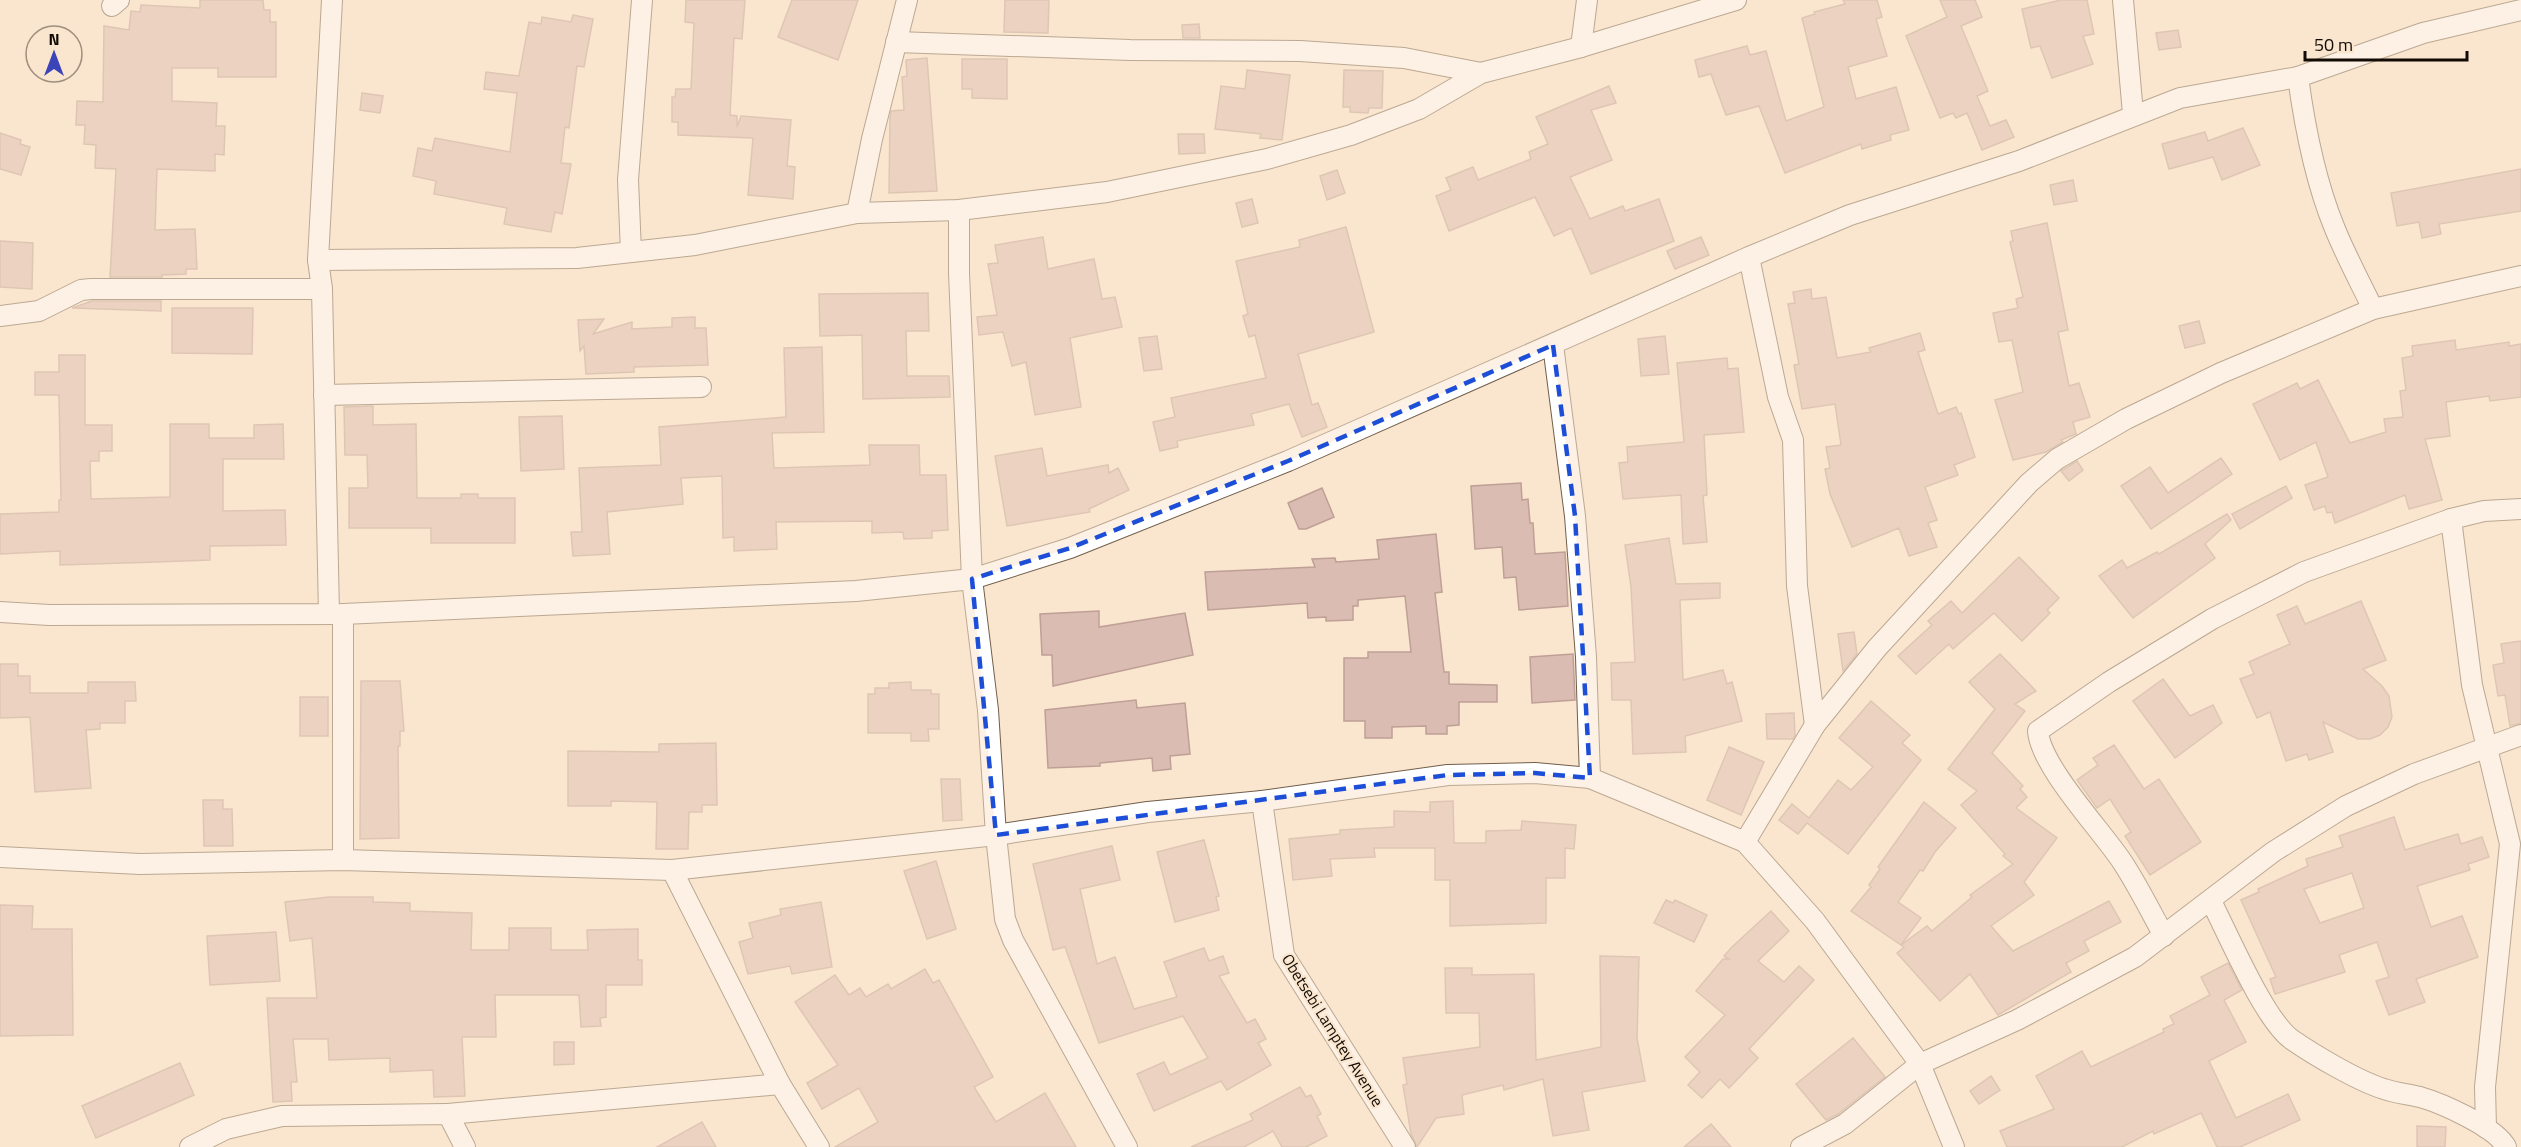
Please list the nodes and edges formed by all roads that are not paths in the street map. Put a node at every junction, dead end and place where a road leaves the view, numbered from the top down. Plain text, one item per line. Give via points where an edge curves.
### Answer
1 (332, 0) edge
2 (642, 0) edge
3 (907, 0) edge
4 (1587, 0) edge
5 (1736, 0) edge
6 (2123, 0) edge
7 (2521, 10) edge
8 (896, 42) junction
9 (1581, 47) junction
10 (1481, 73) junction
11 (2298, 77) junction
12 (2133, 114) junction
13 (959, 210) junction
14 (857, 213) junction
15 (632, 252) junction
16 (1749, 256) junction
17 (318, 260) junction
18 (2521, 276) edge
19 (321, 289) junction
20 (2373, 309) junction
21 (0, 316) edge
22 (1553, 345) junction
23 (701, 387) dead end
24 (324, 395) junction
25 (2521, 509) edge
26 (2451, 519) junction
27 (972, 579) junction
28 (0, 612) edge
29 (336, 613) junction
30 (1815, 725) junction
31 (2521, 735) edge
32 (2488, 745) junction
33 (1590, 778) junction
34 (1262, 801) junction
35 (996, 835) junction
36 (1745, 842) junction
37 (0, 857) edge
38 (343, 860) junction
39 (672, 870) junction
40 (2211, 901) junction
41 (2164, 936) junction
42 (1920, 1064) junction
43 (780, 1084) junction
44 (448, 1114) junction
45 (2486, 1128) junction
46 (190, 1147) edge
47 (465, 1147) edge
48 (819, 1147) edge
49 (1127, 1147) edge
50 (1405, 1147) edge
51 (1801, 1147) edge
52 (1954, 1147) edge
53 (2505, 1147) edge

1 - 17 street
2 - 15 street via 628,180
3 - 8 street
4 - 9 street
5 - 9 street
6 - 12 street
7 - 11 street via 2423,33
8 - 10 street via 1300,51 1404,58
8 - 14 street
9 - 10 street
10 - 13 street via 1419,109 1351,135 1267,159 1107,192
11 - 12 street via 2180,98
11 - 20 street via 2305,129 2319,183 2335,229
12 - 16 street via 2019,161 1850,215
13 - 14 street
13 - 27 street
14 - 15 street via 695,245
15 - 17 street via 577,258
16 - 22 street
16 - 30 street via 1778,397 1793,440 1797,586
17 - 19 street
18 - 20 street
19 - 21 street via 90,289 39,311
19 - 24 street
20 - 30 street via 2221,373 2126,419 2057,459 1964,552 1877,648
22 - 27 street via 1288,461 1070,548
22 - 33 street via 1575,516
23 - 24 street
24 - 29 street
25 - 26 street via 2484,511
26 - 32 street via 2472,685
26 - 41 street via 2304,572 2109,682 2038,731 2070,792 2123,862
27 - 29 street via 856,591
27 - 35 street via 988,710
28 - 29 street
29 - 38 street
30 - 36 street
31 - 32 street
32 - 40 street via 2346,806 2273,852
32 - 45 street via 2510,843 2485,1087
33 - 34 street via 1535,773 1448,776
33 - 36 street
34 - 35 street via 1148,812
34 - 50 street, Obetsebi Lamptey Avenue via 1284,955
35 - 39 street
35 - 49 street via 1005,919 1013,940
36 - 42 street via 1815,921
37 - 38 street via 140,864
38 - 39 street
39 - 43 street
40 - 41 street
40 - 45 street via 2272,1018 2290,1038 2382,1089 2422,1097
41 - 42 street via 2135,957 2017,1020
42 - 51 street via 1845,1124
42 - 52 street
43 - 44 street
43 - 48 street
44 - 46 street via 282,1116 226,1129
44 - 47 street
45 - 53 street

